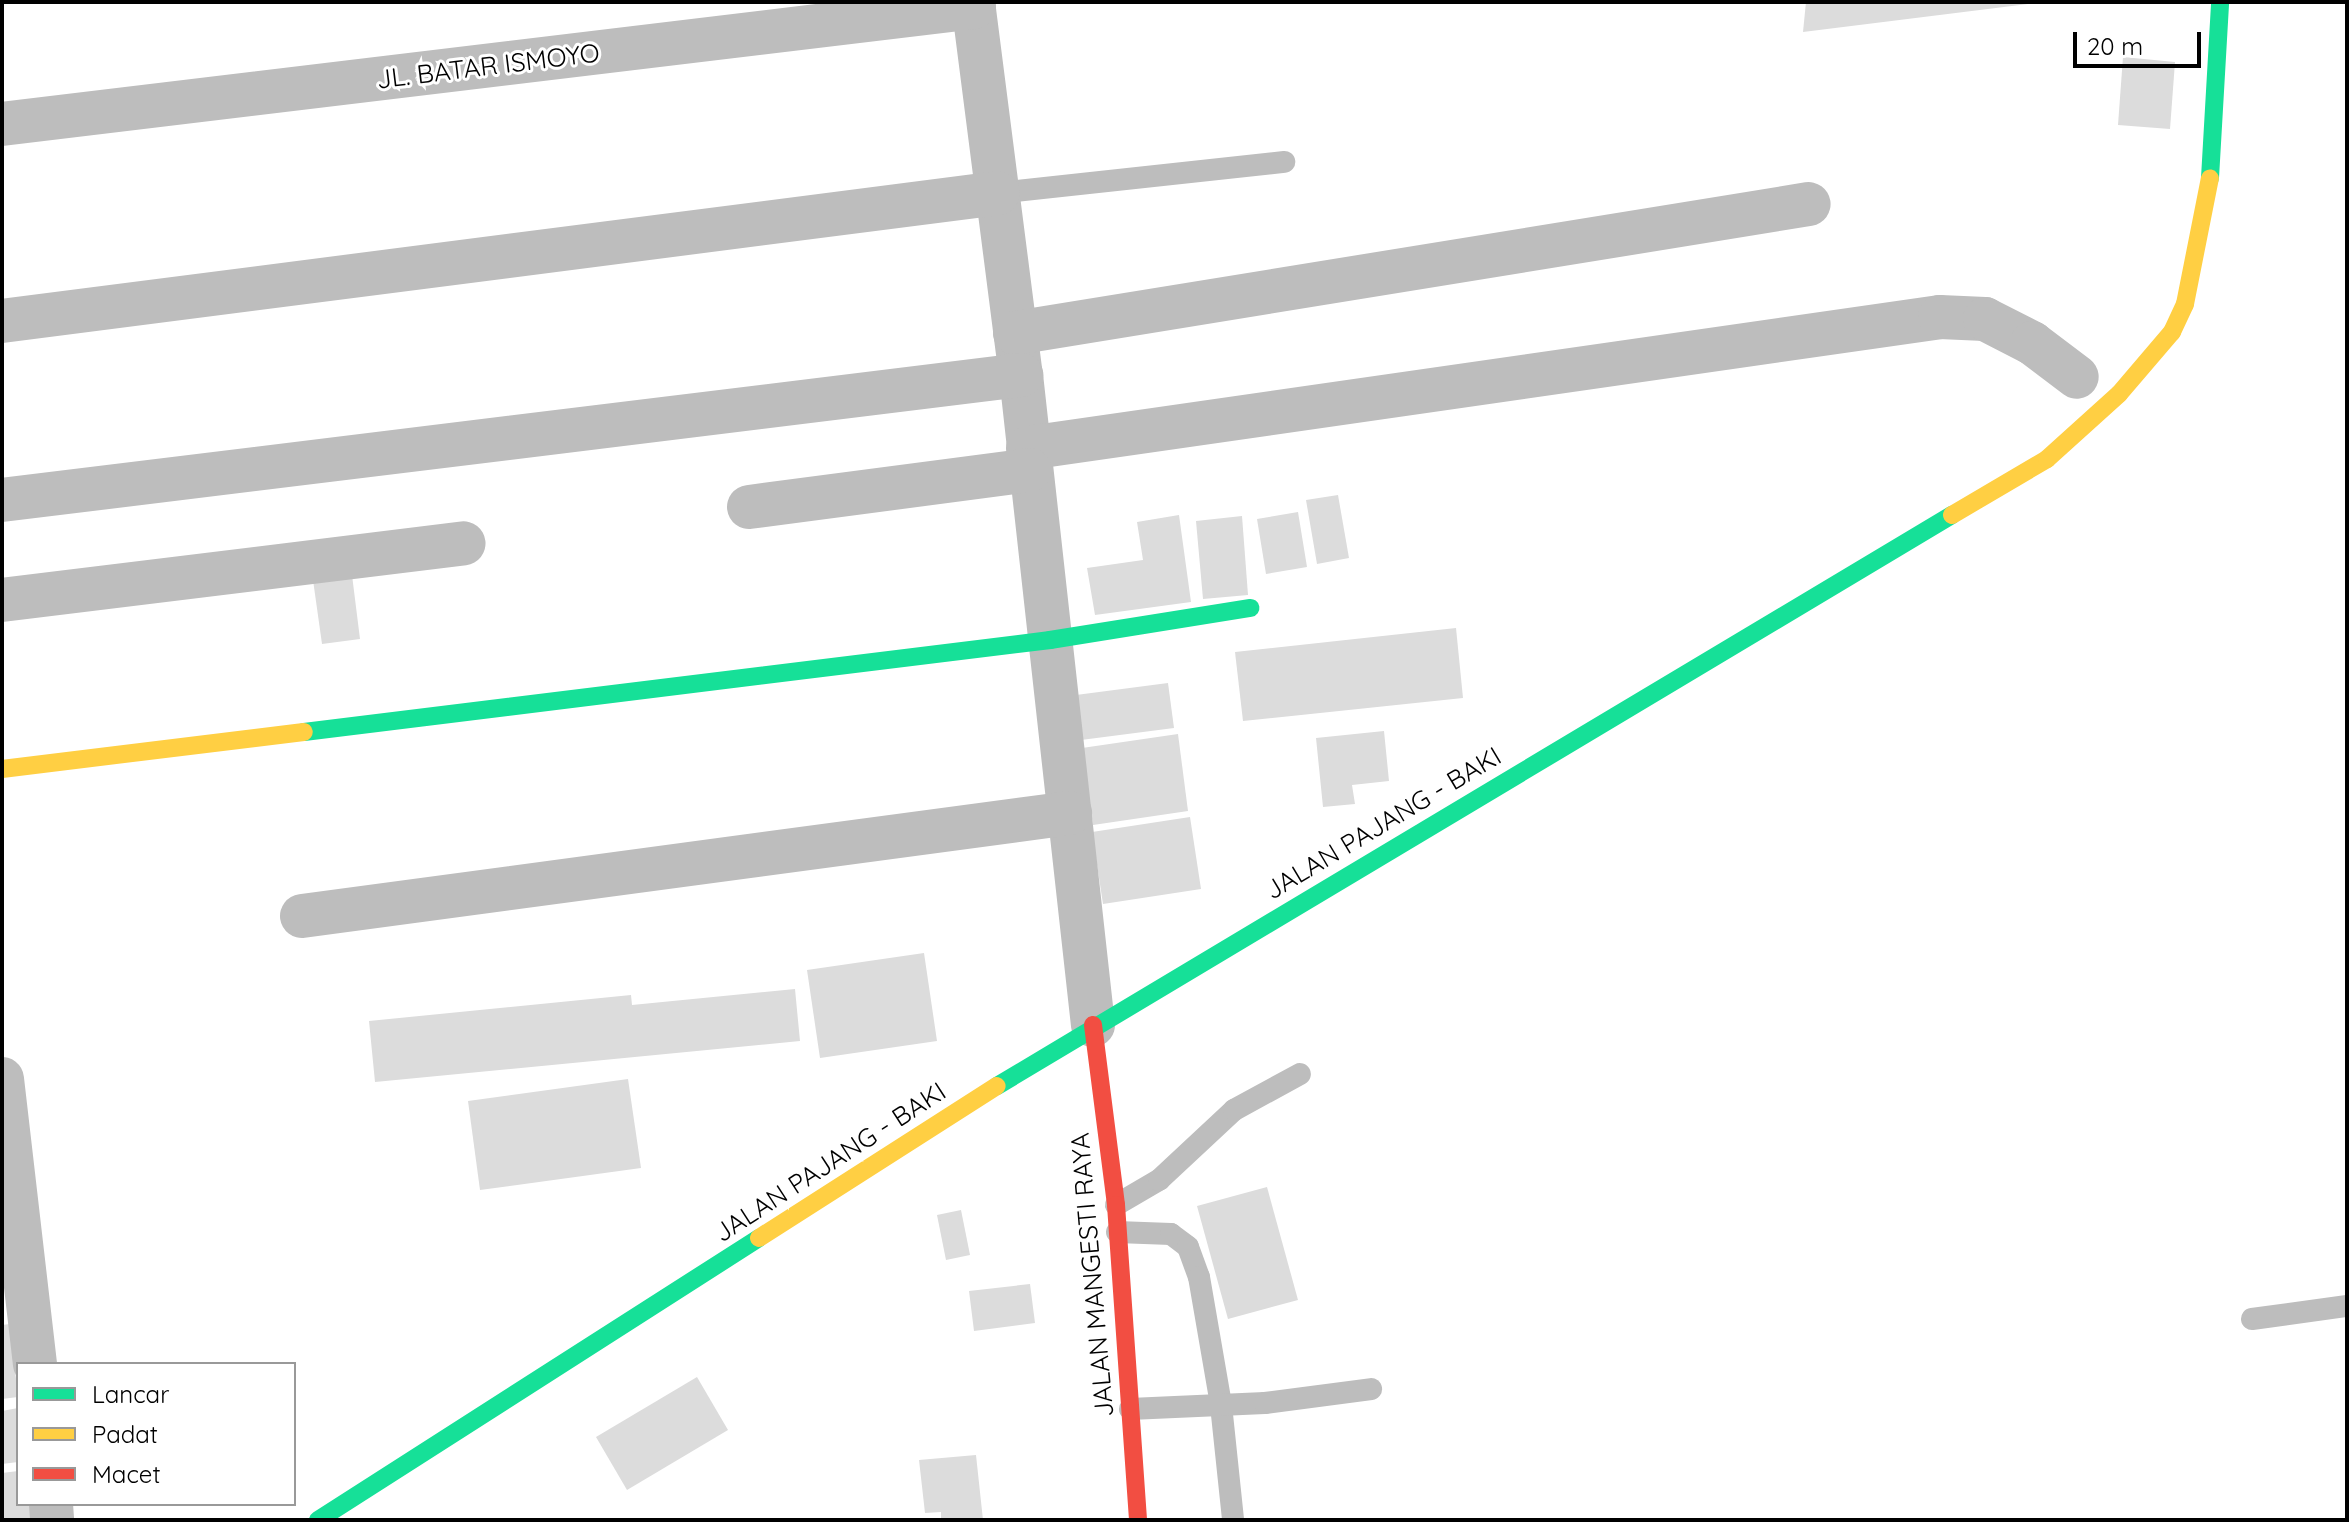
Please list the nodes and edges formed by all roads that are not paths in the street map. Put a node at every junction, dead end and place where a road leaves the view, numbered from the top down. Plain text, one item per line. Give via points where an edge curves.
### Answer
1 (2220, 2) edge
2 (973, 4) edge
3 (2, 124) edge
4 (1284, 162) dead end
5 (998, 193) junction
6 (1809, 204) dead end
7 (2, 321) edge
8 (1015, 333) junction
9 (1021, 375) junction
10 (2077, 377) dead end
11 (1029, 459) junction
12 (2, 500) edge
13 (749, 507) dead end
14 (463, 543) dead end
15 (2, 600) edge
16 (1250, 608) dead end
17 (1050, 640) junction
18 (2, 769) edge
19 (1070, 813) junction
20 (302, 916) dead end
21 (1093, 1025) junction
22 (1300, 1074) dead end
23 (2, 1079) edge
24 (1116, 1205) junction
25 (1117, 1232) junction
26 (2347, 1306) edge
27 (2252, 1319) dead end
28 (35, 1362) edge
29 (1371, 1389) dead end
30 (1221, 1405) junction
31 (1130, 1409) junction
32 (318, 1520) edge
33 (1138, 1520) edge
34 (1233, 1520) edge

1 - 21 main road, JALAN PAJANG - BAKI via 2209,190 2200,251 2172,332 2119,394 2047,459
2 - 3 street, JL. BATAR ISMOYO
2 - 5 street
4 - 5 lane
5 - 7 street
5 - 8 street
6 - 8 street
8 - 9 street
9 - 11 street
9 - 12 street
10 - 11 street via 2032,343 1985,319 1940,317
11 - 13 street
11 - 17 street
14 - 15 street
16 - 17 main road
17 - 18 main road
17 - 19 street
19 - 20 street
19 - 21 street
21 - 24 main road, JALAN MANGESTI RAYA
21 - 32 main road, JALAN PAJANG - BAKI
22 - 24 lane via 1234,1110 1159,1180
23 - 28 street
24 - 25 main road, JALAN MANGESTI RAYA
25 - 30 lane via 1171,1234 1188,1247 1199,1277
25 - 31 main road, JALAN MANGESTI RAYA
26 - 27 lane
29 - 30 lane
30 - 31 lane
30 - 34 lane
31 - 33 main road, JALAN MANGESTI RAYA

